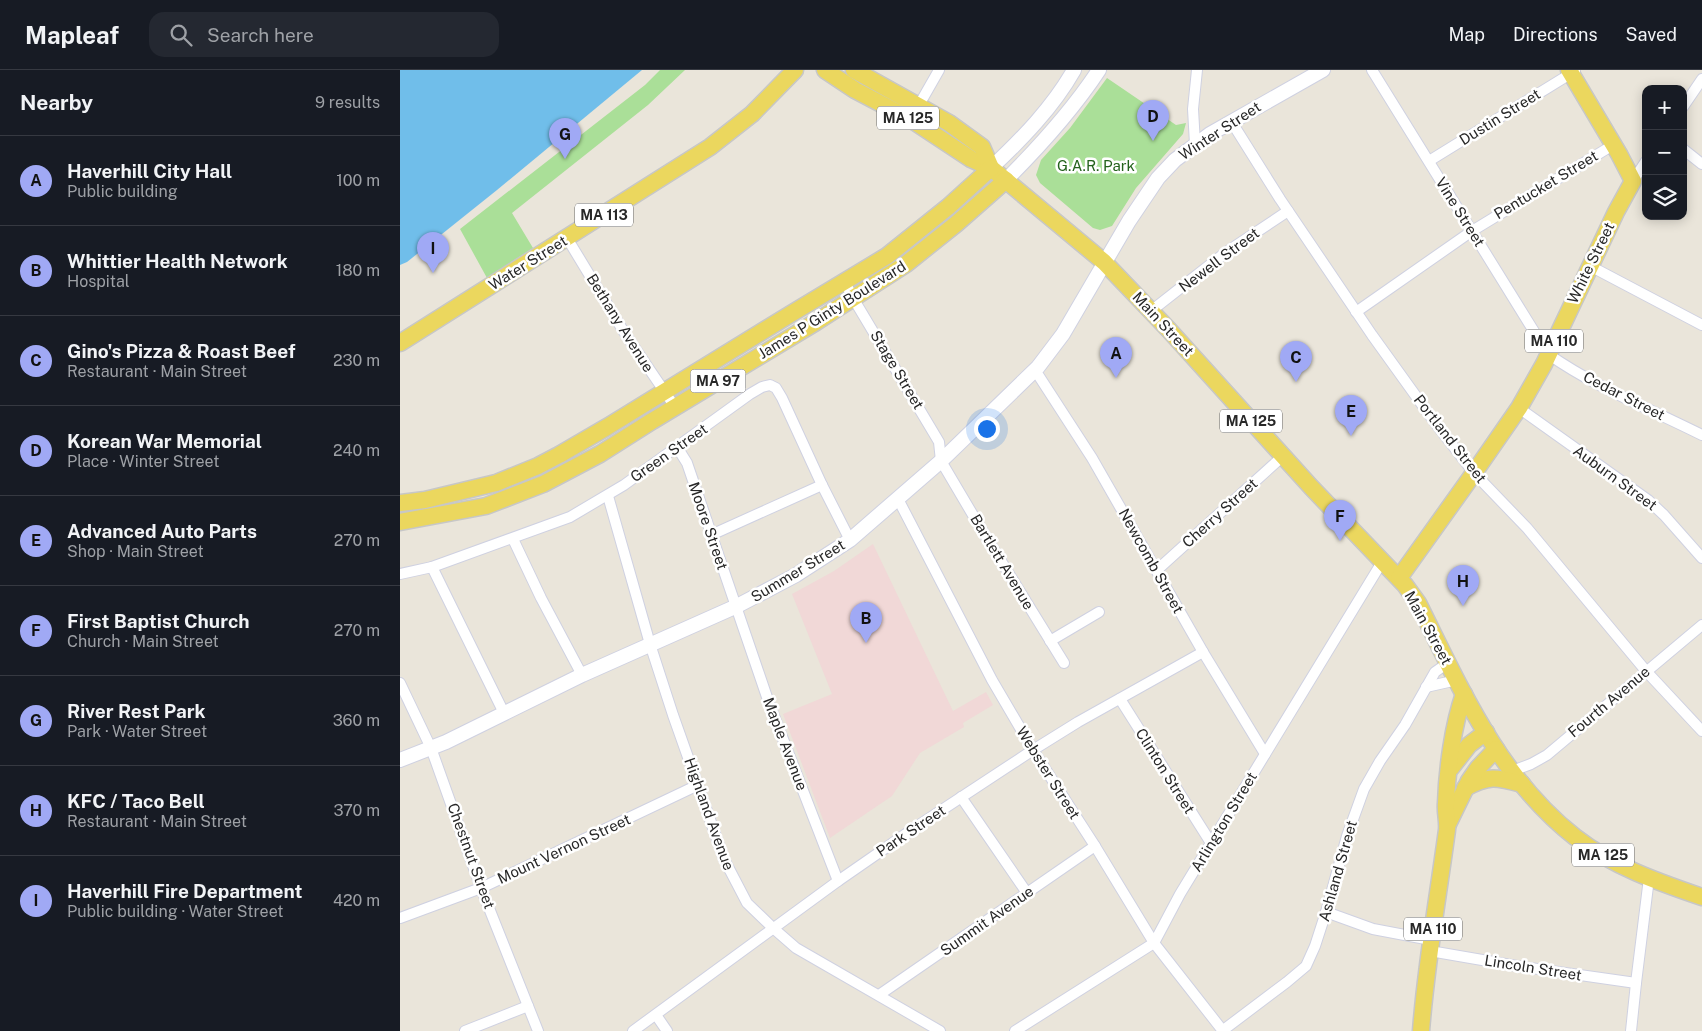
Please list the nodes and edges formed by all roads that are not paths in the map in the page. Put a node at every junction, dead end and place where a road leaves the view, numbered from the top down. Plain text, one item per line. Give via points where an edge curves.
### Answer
1 (795, 70) edge
2 (825, 70) edge
3 (854, 70) edge
4 (939, 70) edge
5 (1074, 70) edge
6 (1098, 70) edge
7 (1197, 70) edge
8 (1323, 70) edge
9 (1372, 70) edge
10 (1572, 71) edge
11 (1702, 79) edge
12 (1687, 100) edge
13 (919, 105) junction
14 (1231, 121) junction
15 (1195, 144) junction
16 (1613, 145) junction
17 (1687, 152) edge
18 (1429, 161) junction
19 (1702, 164) edge
20 (1642, 167) edge
21 (991, 168) junction
22 (1006, 180) junction
23 (1633, 181) junction
24 (1288, 211) junction
25 (1472, 231) junction
26 (567, 238) junction
27 (1104, 262) junction
28 (1590, 266) junction
29 (845, 282) junction
30 (853, 298) junction
31 (1151, 311) junction
32 (1356, 312) junction
33 (1702, 325) edge
34 (400, 343) edge
35 (1548, 354) junction
36 (1035, 370) junction
37 (664, 393) junction
38 (675, 407) junction
39 (1519, 408) junction
40 (1702, 434) edge
41 (677, 447) junction
42 (1283, 456) junction
43 (941, 460) junction
44 (1474, 473) junction
45 (822, 485) junction
46 (608, 496) junction
47 (898, 499) junction
48 (400, 503) edge
49 (400, 522) edge
50 (711, 535) junction
51 (513, 539) junction
52 (850, 540) junction
53 (1702, 558) edge
54 (1382, 562) junction
55 (432, 567) junction
56 (1156, 570) junction
57 (400, 574) edge
58 (1399, 578) junction
59 (737, 606) junction
60 (1099, 612) dead end
61 (1702, 625) edge
62 (1050, 641) junction
63 (650, 644) junction
64 (1203, 652) junction
65 (1064, 663) dead end
66 (1448, 664) junction
67 (1646, 671) junction
68 (582, 675) junction
69 (1457, 680) junction
70 (400, 683) edge
71 (1426, 687) junction
72 (1464, 694) junction
73 (1120, 699) junction
74 (504, 713) junction
75 (1702, 731) edge
76 (1486, 732) junction
77 (432, 748) junction
78 (1496, 749) junction
79 (1033, 750) junction
80 (1265, 754) junction
81 (400, 760) edge
82 (1450, 769) junction
83 (1517, 777) junction
84 (698, 785) junction
85 (1465, 788) junction
86 (961, 797) junction
87 (1447, 827) junction
88 (1211, 843) junction
89 (1095, 846) junction
90 (1649, 878) junction
91 (838, 881) junction
92 (481, 888) junction
93 (1027, 893) junction
94 (1702, 897) edge
95 (1326, 912) junction
96 (400, 918) edge
97 (773, 928) junction
98 (1154, 943) junction
99 (1430, 945) junction
100 (1636, 983) junction
101 (879, 995) junction
102 (528, 1006) junction
103 (656, 1015) junction
104 (465, 1031) edge
105 (538, 1031) edge
106 (633, 1031) edge
107 (667, 1031) edge
108 (940, 1031) edge
109 (1015, 1031) edge
110 (1222, 1031) edge
111 (1421, 1031) edge
112 (1631, 1031) edge

1 - 26 main road, Water Street / MA 113 via 752,114 716,142
2 - 21 main road, Main Street / MA 125
3 - 13 main road, Main Street / MA 125
4 - 13 street
5 - 21 main road via 1022,138
6 - 22 main road via 1038,149
7 - 15 street via 1193,108
8 - 14 main road, Winter Street
9 - 18 street, Vine Street
10 - 16 main road
10 - 18 street, Dustin Street
11 - 12 street
13 - 21 main road, Main Street / MA 125 via 982,147
14 - 15 main road, Winter Street
14 - 24 street, Portland Street
15 - 27 main road, Winter Street via 1158,178
16 - 23 main road
16 - 25 street, Pentucket Street
17 - 19 street
18 - 25 street, Vine Street
20 - 23 street
21 - 22 main road, Main Street
21 - 29 main road, James P Ginty Boulevard / MA 97 via 887,256
22 - 27 main road, Main Street
22 - 30 main road, James P Ginty Boulevard / MA 97 via 906,264
23 - 28 main road, White Street / MA 110
24 - 31 street, Newell Street via 1226,253
24 - 32 street, Portland Street
25 - 32 street, Pentucket Street
25 - 35 street, Vine Street
26 - 34 main road, Water Street / MA 113
26 - 37 street, Bethany Avenue
27 - 31 main road, Main Street / MA 125
27 - 36 main road, Summer Street via 1063,334
28 - 33 street
28 - 35 main road, White Street / MA 110
29 - 30 street, Stage Street
29 - 37 main road, James P Ginty Boulevard / MA 97
30 - 38 main road, James P Ginty Boulevard / MA 97
30 - 43 street, Stage Street via 939,442
31 - 42 main road, Main Street / MA 125
32 - 44 street, Portland Street
35 - 39 main road, White Street / MA 110
35 - 40 street, Cedar Street via 1619,394
36 - 43 main road, Summer Street
36 - 56 street, Newcomb Street via 1092,458
37 - 38 street, Bethany Avenue
37 - 48 main road, James P Ginty Boulevard / MA 97 via 518,475 466,491
38 - 49 main road, James P Ginty Boulevard / MA 97 via 567,473 536,487 486,506
39 - 44 main road, White Street / MA 110
39 - 53 street, Auburn Street via 1648,500
41 - 45 street, Green Street via 750,394 770,385 782,398
41 - 46 street, Green Street
41 - 50 street, Moore Street via 687,463
42 - 54 main road, Main Street / MA 125
42 - 56 street, Cherry Street
43 - 47 main road, Summer Street
43 - 62 street, Bartlett Avenue
44 - 58 main road, White Street / MA 110
44 - 67 street, Portland Street via 1526,528
45 - 50 street
45 - 52 street, Green Street
46 - 51 street, Green Street via 570,517
46 - 63 street, Highland Avenue
47 - 52 main road, Summer Street
47 - 79 street, Webster Street via 992,680
50 - 59 street, Moore Street
51 - 55 street, Green Street
51 - 68 street
52 - 59 main road, Summer Street via 796,575
54 - 58 main road, Main Street / MA 125
54 - 80 street, Arlington Street
55 - 57 street, Green Street
55 - 74 street
56 - 64 street, Newcomb Street
58 - 66 main road, Main Street via 1418,604
59 - 63 main road, Summer Street
59 - 91 street, Maple Avenue via 769,703
60 - 62 street
61 - 67 street, Fourth Avenue
62 - 65 street, Bartlett Avenue
63 - 68 main road, Summer Street
63 - 84 street, Highland Avenue
64 - 73 street, Park Street
64 - 80 street, Newcomb Street
66 - 69 main road, Main Street
66 - 71 street, Ashland Street via 1435,672
67 - 75 street, Portland Street
67 - 83 street, Fourth Avenue
68 - 74 main road, Summer Street
69 - 71 street
69 - 72 main road, Main Street
70 - 77 street, Chestnut Street
71 - 95 street, Ashland Street via 1364,789
72 - 76 main road, Main Street
72 - 82 main road, MA 110 via 1457,715
73 - 79 street, Park Street
73 - 88 street, Clinton Street
74 - 77 main road, Summer Street
76 - 78 main road, Main Street
76 - 82 main road via 1469,744
77 - 81 main road, Summer Street
77 - 92 street, Chestnut Street
78 - 83 main road, Main Street / MA 125
78 - 85 main road, MA 110
79 - 86 street, Park Street
79 - 89 street, Webster Street
80 - 88 street, Arlington Street
82 - 87 main road, MA 110
83 - 85 main road via 1480,780
83 - 90 main road, Main Street / MA 125 via 1576,837 1608,858
84 - 92 street, Mount Vernon Street
84 - 97 street, Highland Avenue via 724,859 736,883 747,903
85 - 87 main road, MA 110
86 - 91 street, Park Street
86 - 93 street
87 - 99 main road, MA 110
88 - 98 street, Arlington Street
89 - 93 street, Summit Avenue
89 - 98 street, Webster Street
90 - 94 main road, Main Street / MA 125
90 - 100 street
91 - 97 street, Park Street
92 - 96 street, Mount Vernon Street
92 - 102 street, Chestnut Street
93 - 101 street, Summit Avenue
95 - 99 street, Lincoln Street
95 - 110 street, Ashland Street via 1306,966
97 - 101 street, Highland Avenue via 810,957
97 - 103 street, Park Street
98 - 109 street, Arlington Street
98 - 110 street, Webster Street
99 - 100 street, Lincoln Street via 1517,966
99 - 111 main road, MA 110
100 - 112 street
101 - 108 street, Highland Avenue
102 - 104 street
102 - 105 street, Chestnut Street
103 - 106 street, Park Street
103 - 107 street

